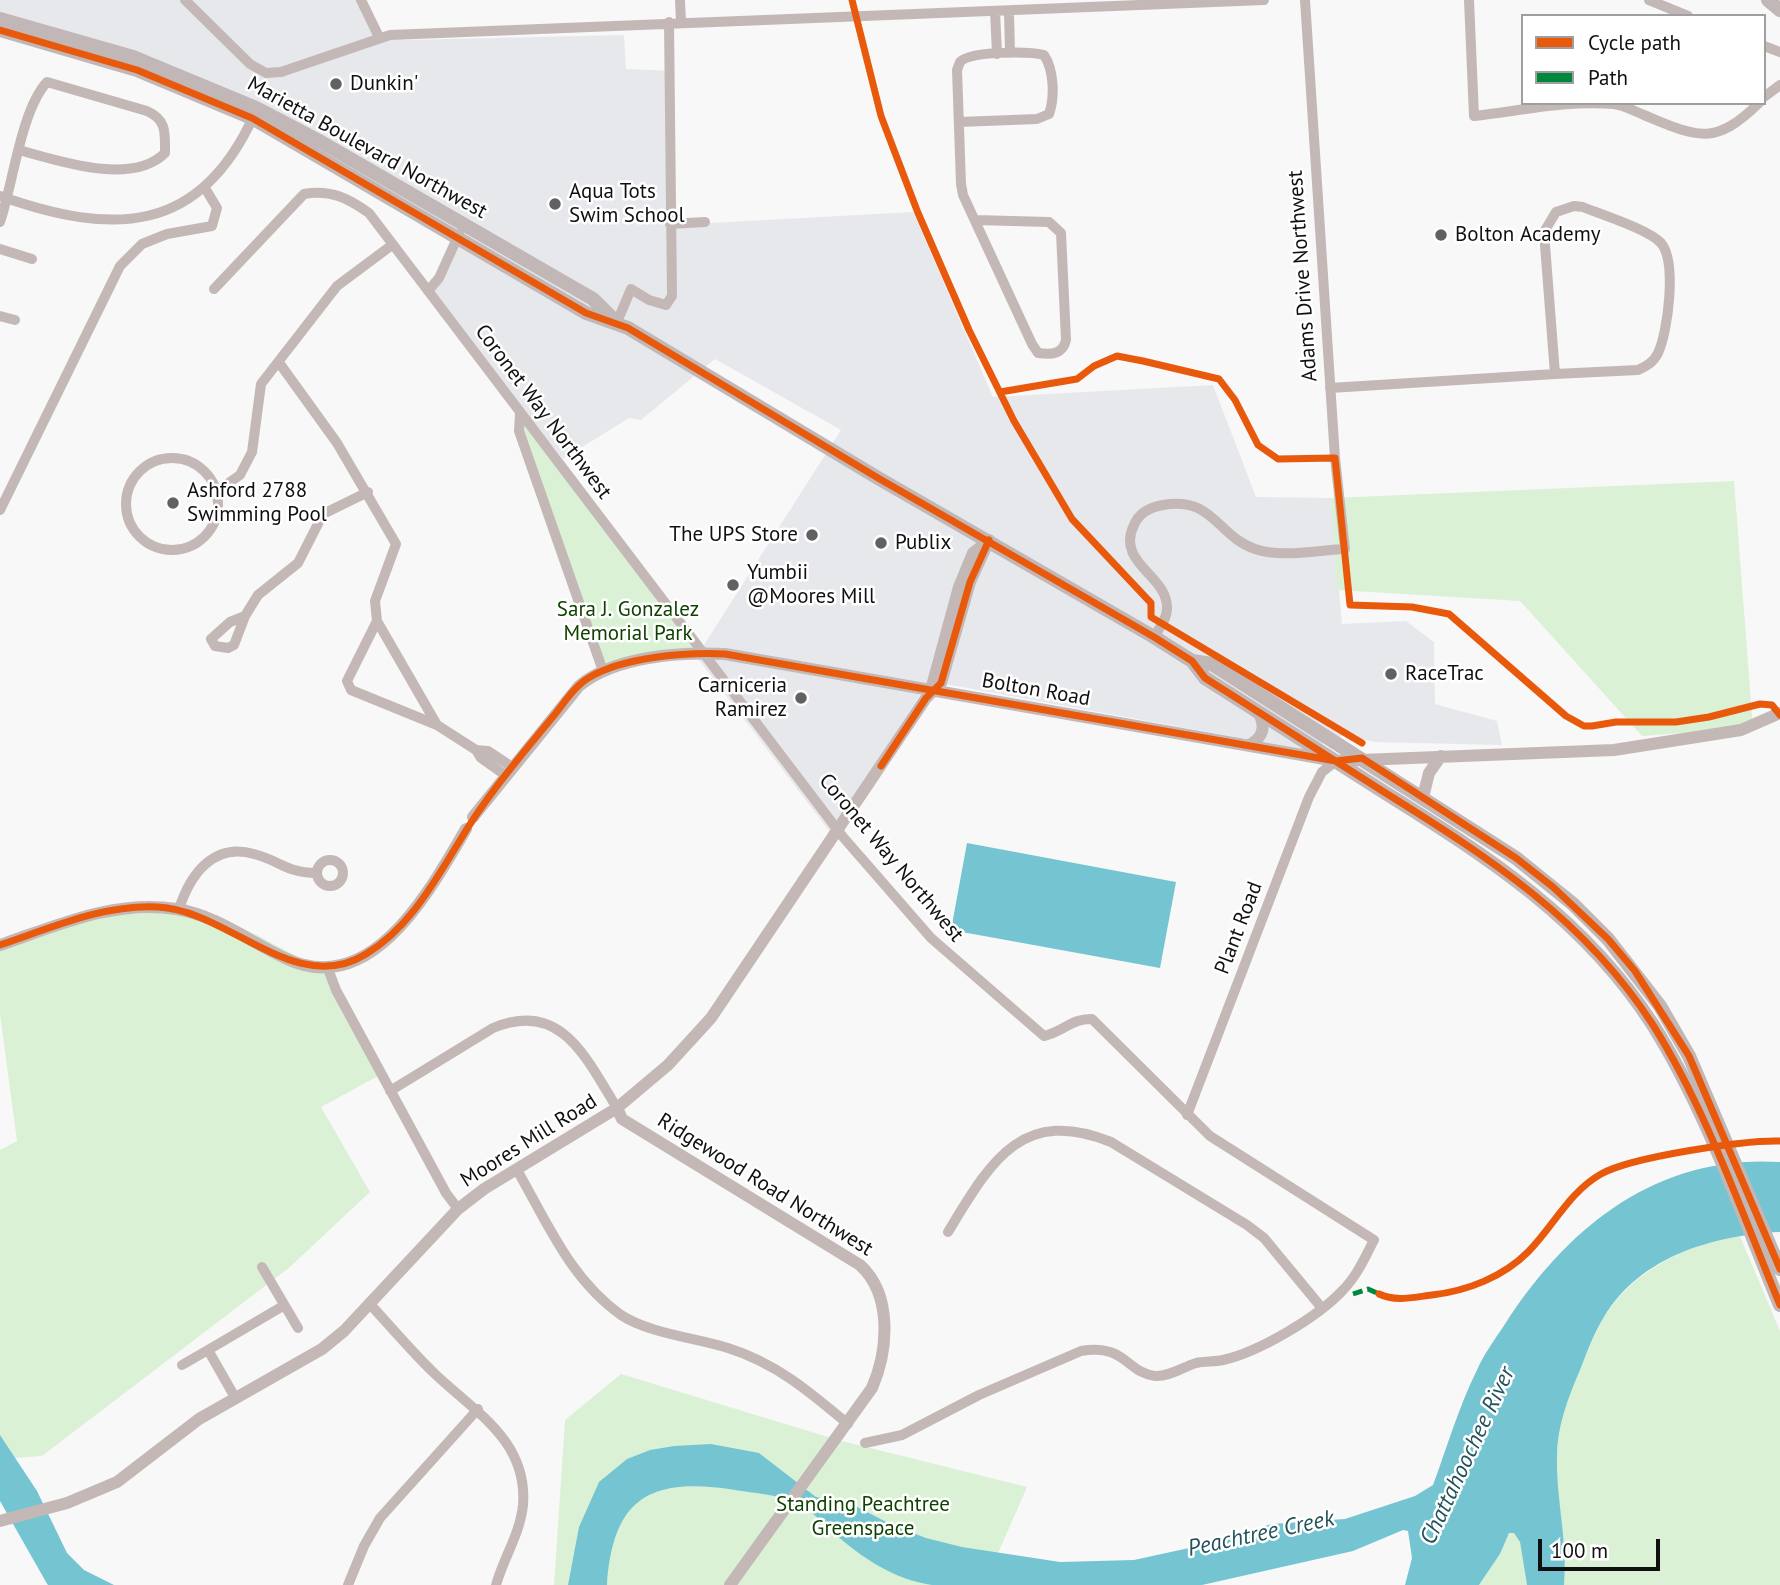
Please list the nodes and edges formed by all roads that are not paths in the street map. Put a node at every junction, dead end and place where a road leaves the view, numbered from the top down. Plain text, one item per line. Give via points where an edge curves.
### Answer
1 (185, 0) edge
2 (361, 0) edge
3 (680, 0) edge
4 (1264, 0) edge
5 (1305, 0) edge
6 (1469, 0) edge
7 (1649, 0) edge
8 (1768, 0) edge
9 (1156, 3) edge
10 (1780, 10) edge
11 (995, 11) junction
12 (1009, 11) junction
13 (1683, 14) edge
14 (0, 19) edge
15 (681, 22) junction
16 (669, 23) junction
17 (0, 30) edge
18 (379, 37) junction
19 (1010, 53) junction
20 (996, 54) junction
21 (1578, 105) edge
22 (1604, 105) edge
23 (1757, 105) edge
24 (254, 113) junction
25 (959, 122) junction
26 (19, 150) junction
27 (205, 188) junction
28 (4, 197) edge
29 (1, 218) edge
30 (975, 220) junction
31 (705, 222) dead end
32 (670, 224) junction
33 (461, 231) junction
34 (392, 245) junction
35 (0, 249) edge
36 (32, 259) dead end
37 (214, 289) dead end
38 (428, 291) junction
39 (0, 316) edge
40 (15, 320) dead end
41 (617, 323) junction
42 (280, 363) junction
43 (1555, 374) junction
44 (1330, 388) junction
45 (520, 413) junction
46 (217, 491) junction
47 (368, 492) junction
48 (0, 510) edge
49 (989, 541) junction
50 (245, 616) dead end
51 (377, 621) junction
52 (1154, 638) junction
53 (703, 653) junction
54 (1192, 661) junction
55 (603, 671) junction
56 (932, 690) junction
57 (1259, 713) junction
58 (1780, 713) edge
59 (437, 726) junction
60 (1249, 746) junction
61 (1441, 756) junction
62 (1363, 758) junction
63 (1336, 761) junction
64 (508, 771) junction
65 (1423, 797) junction
66 (838, 830) junction
67 (317, 873) dead end
68 (179, 909) junction
69 (0, 945) edge
70 (327, 966) junction
71 (390, 1091) junction
72 (617, 1108) junction
73 (1187, 1115) junction
74 (1712, 1125) junction
75 (517, 1170) junction
76 (458, 1209) junction
77 (948, 1232) dead end
78 (262, 1267) dead end
79 (1780, 1269) edge
80 (369, 1303) junction
81 (1780, 1305) edge
82 (283, 1306) junction
83 (1321, 1307) junction
84 (298, 1328) dead end
85 (208, 1350) junction
86 (182, 1365) dead end
87 (236, 1399) junction
88 (478, 1409) junction
89 (848, 1424) junction
90 (866, 1443) dead end
91 (0, 1521) edge
92 (348, 1585) edge
93 (496, 1585) edge
94 (730, 1585) edge

1 - 18 street via 260,71 281,72
2 - 18 street
3 - 15 street
4 - 9 street
5 - 44 street, Adams Drive Northwest
6 - 21 street via 1474,116
7 - 13 street
8 - 10 main road
9 - 12 street
11 - 12 street
11 - 15 street
11 - 20 street
12 - 19 street
14 - 24 main road, Marietta Boulevard Northwest via 132,57
15 - 16 street
16 - 18 street
16 - 32 street
17 - 24 main road via 137,70
19 - 20 street
19 - 25 street via 1044,55 1050,64 1049,114 1037,119
20 - 25 street via 971,55 960,62
22 - 23 street via 1621,106 1698,134 1717,134 1729,130
24 - 27 street via 232,158
24 - 33 main road
25 - 30 street via 961,184
26 - 26 street via 32,107 47,82 147,111 165,127 165,153 128,170 69,164
26 - 28 street
27 - 28 street via 168,209 128,219 62,213
27 - 48 street via 216,208 212,226 142,244 120,266
28 - 29 street
30 - 30 street via 1032,344 1038,353 1058,353 1066,340 1058,228 1049,222
31 - 32 street
32 - 41 street via 671,301 660,305 631,289
33 - 38 street
33 - 41 main road via 586,313
34 - 37 street, Coronet Way Northwest via 369,213 353,202 320,191 304,194
34 - 38 street, Coronet Way Northwest
34 - 42 street via 337,286
35 - 36 street
38 - 45 street, Coronet Way Northwest
39 - 40 street
41 - 49 main road
42 - 46 street via 261,384 252,452 240,475
42 - 47 street
43 - 43 street via 1638,370 1648,365 1659,352 1669,301 1668,256 1660,242 1580,206 1556,212 1544,232
43 - 44 street
44 - 52 street, Adams Drive Northwest via 1345,548 1267,552 1240,540 1200,507 1174,503 1150,508 1135,522 1130,547 1166,599 1167,610
45 - 53 street, Coronet Way Northwest
45 - 55 street via 519,431
46 - 46 street via 218,510 212,527 200,541 183,549 164,550 147,543 134,530 127,513 133,479 145,466 161,459 179,458 196,464
47 - 50 street via 323,514 298,563 258,595
47 - 51 street via 396,544 375,601
49 - 52 main road
49 - 56 street, Moores Mill Road via 973,553 959,587
51 - 59 street
51 - 59 street via 347,681 351,690
52 - 54 main road
53 - 55 street, Bolton Road via 649,659
53 - 56 street, Bolton Road
53 - 66 street, Coronet Way Northwest
54 - 57 main road via 1205,678
54 - 62 main road via 1212,664
55 - 64 street via 579,686
56 - 60 street, Bolton Road
56 - 66 street, Moores Mill Road
57 - 60 street via 1260,737
57 - 63 main road
58 - 61 street, Bolton Road via 1741,730 1614,750
59 - 64 street
60 - 63 street, Bolton Road
61 - 62 street, Bolton Road
61 - 65 street via 1429,773
62 - 63 street, Bolton Road
62 - 65 main road
63 - 73 street, Plant Road via 1322,772 1310,797
63 - 74 main road via 1514,877 1581,935 1653,1026
64 - 70 street via 400,929 362,957
65 - 74 main road via 1516,858 1608,939 1660,1006 1689,1056
66 - 72 street, Moores Mill Road via 691,1041
66 - 73 street, Coronet Way Northwest via 931,938 1017,1015 1044,1036 1079,1018 1091,1019
67 - 68 street via 289,870 252,853 226,853 195,872
68 - 69 street via 140,906 91,915
68 - 70 street via 213,920 289,960
70 - 71 street
71 - 72 street, Ridgewood Road Northwest via 494,1028 530,1020 552,1026 573,1041
71 - 76 street
72 - 75 street, Moores Mill Road
72 - 89 street, Ridgewood Road Northwest via 622,1119 869,1273 880,1299 883,1354 872,1388
73 - 83 street, Coronet Way Northwest via 1210,1136 1374,1240 1342,1291
74 - 79 main road via 1751,1199
74 - 81 main road via 1734,1194
75 - 76 street, Moores Mill Road
75 - 89 street via 576,1271 619,1313 637,1323 766,1362
76 - 80 street, Moores Mill Road
77 - 83 street via 986,1170 1003,1152 1055,1131 1093,1135 1247,1225 1264,1238
78 - 82 street
80 - 87 street, Moores Mill Road via 322,1349
80 - 88 street via 434,1373
82 - 84 street
82 - 85 street
83 - 90 street, Coronet Way Northwest via 1275,1340 1167,1374 1149,1374 1105,1350 1082,1351 989,1390 902,1435
85 - 86 street
85 - 87 street
87 - 91 street, Moores Mill Road via 199,1419 117,1482
88 - 92 street via 380,1518
88 - 93 street via 514,1455 523,1492 514,1543
89 - 94 street, Ridgewood Road Northwest

